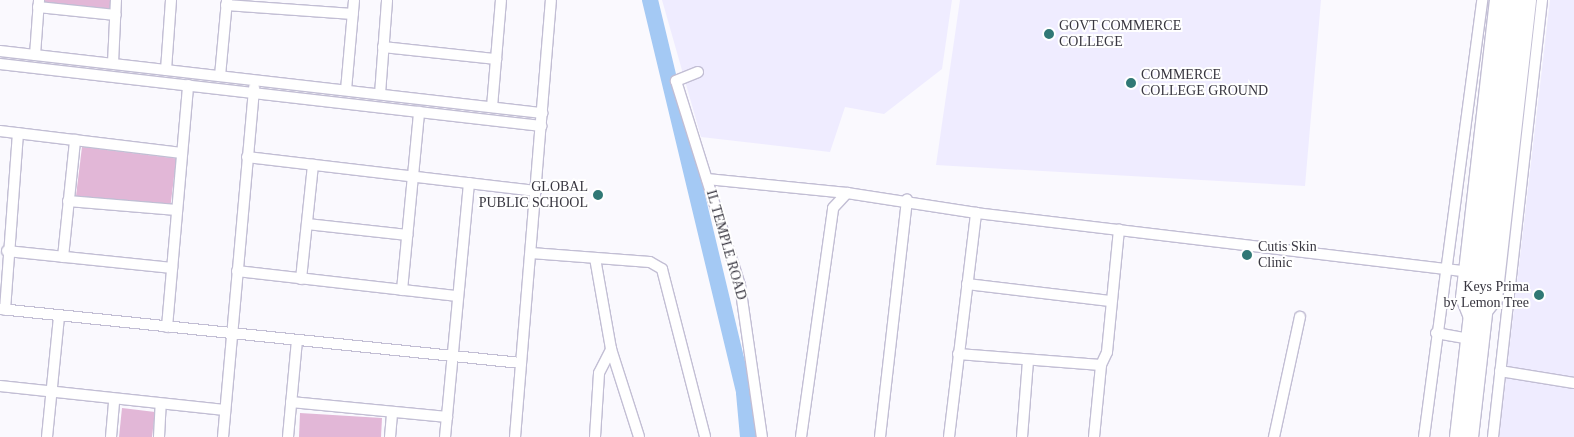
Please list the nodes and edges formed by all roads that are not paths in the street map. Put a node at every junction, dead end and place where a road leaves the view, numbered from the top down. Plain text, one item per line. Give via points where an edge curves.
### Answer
1 (116, 0) edge
2 (171, 0) edge
3 (354, 0) edge
4 (387, 0) edge
5 (501, 0) edge
6 (551, 0) edge
7 (1482, 0) edge
8 (1497, 0) edge
9 (1508, 0) edge
10 (1520, 0) edge
11 (1529, 0) edge
12 (1542, 0) edge
13 (226, 2) edge
14 (39, 4) edge
15 (353, 14) junction
16 (116, 15) junction
17 (383, 47) junction
18 (0, 50) edge
19 (35, 54) junction
20 (496, 59) junction
21 (0, 64) edge
22 (113, 64) junction
23 (166, 70) junction
24 (698, 72) dead end
25 (220, 76) junction
26 (254, 80) junction
27 (188, 86) junction
28 (346, 90) junction
29 (253, 93) junction
30 (380, 94) junction
31 (492, 107) junction
32 (419, 112) junction
33 (542, 113) junction
34 (541, 126) junction
35 (1499, 126) junction
36 (0, 131) edge
37 (18, 133) junction
38 (75, 140) junction
39 (182, 153) junction
40 (248, 157) junction
41 (313, 165) junction
42 (413, 176) junction
43 (707, 179) junction
44 (469, 183) junction
45 (536, 191) junction
46 (847, 192) junction
47 (68, 200) junction
48 (907, 200) junction
49 (177, 210) junction
50 (976, 213) junction
51 (307, 224) junction
52 (1119, 230) junction
53 (407, 235) junction
54 (7, 251) junction
55 (531, 253) junction
56 (63, 257) junction
57 (595, 258) junction
58 (172, 268) junction
59 (1447, 269) junction
60 (238, 271) junction
61 (1464, 271) junction
62 (302, 278) junction
63 (967, 284) junction
64 (402, 290) junction
65 (458, 296) junction
66 (1110, 301) junction
67 (3, 310) edge
68 (1486, 310) junction
69 (1300, 317) dead end
70 (59, 318) junction
71 (1472, 321) junction
72 (167, 327) junction
73 (1436, 333) junction
74 (232, 334) junction
75 (1470, 339) junction
76 (297, 340) junction
77 (612, 349) junction
78 (958, 354) junction
79 (452, 357) junction
80 (1028, 361) junction
81 (521, 363) junction
82 (1101, 365) junction
83 (1500, 371) junction
84 (1574, 383) edge
85 (0, 386) edge
86 (52, 392) junction
87 (114, 398) junction
88 (291, 402) junction
89 (162, 404) junction
90 (225, 410) junction
91 (392, 412) junction
92 (447, 417) junction
93 (47, 437) edge
94 (111, 437) edge
95 (159, 437) edge
96 (223, 437) edge
97 (288, 437) edge
98 (390, 437) edge
99 (445, 437) edge
100 (514, 437) edge
101 (595, 437) edge
102 (639, 437) edge
103 (705, 437) edge
104 (762, 437) edge
105 (801, 437) edge
106 (880, 437) edge
107 (949, 437) edge
108 (1022, 437) edge
109 (1094, 437) edge
110 (1274, 437) edge
111 (1424, 437) edge
112 (1458, 437) edge
113 (1470, 437) edge
114 (1493, 437) edge

1 - 16 street
2 - 23 street
3 - 15 street
4 - 17 street
5 - 20 street
6 - 33 street
7 - 59 street
8 - 61 street
9 - 35 main road
10 - 35 main road
11 - 68 street via 1494,299
12 - 83 street
13 - 15 street
13 - 25 street
14 - 16 street
14 - 19 street
15 - 28 street
16 - 22 street
17 - 20 street
17 - 30 street
18 - 19 street
19 - 22 street
20 - 31 street
21 - 27 street
22 - 23 street
23 - 25 street
24 - 43 street, IL TEMPLE ROAD via 676,82
25 - 26 street
26 - 28 street
26 - 29 street
27 - 29 street
27 - 39 street
28 - 30 street
29 - 32 street
29 - 40 street
30 - 31 street
31 - 33 street
32 - 34 street
32 - 42 street
33 - 34 street
34 - 45 street
35 - 68 main road
35 - 71 main road
36 - 37 street
37 - 38 street
37 - 54 street
38 - 39 street
38 - 47 street
39 - 49 street
40 - 41 street
40 - 60 street
41 - 42 street
41 - 51 street
42 - 44 street
42 - 53 street
43 - 46 street
43 - 104 street, IL TEMPLE ROAD via 740,285
44 - 45 street
44 - 65 street
45 - 55 street
46 - 48 street
46 - 105 street via 833,208
47 - 49 street
47 - 56 street
48 - 50 street
48 - 106 street
49 - 58 street
50 - 52 street
50 - 63 street
51 - 53 street
51 - 62 street
52 - 59 street
52 - 66 street
53 - 64 street
54 - 56 street
54 - 67 street
55 - 57 street
55 - 81 street
56 - 58 street
57 - 77 street
57 - 103 street via 650,262 662,268
58 - 72 street
59 - 61 street
59 - 73 street
60 - 62 street
60 - 74 street
61 - 71 street via 1463,298
62 - 64 street
63 - 66 street
63 - 78 street
64 - 65 street
65 - 79 street
66 - 82 street
67 - 70 street
68 - 113 main road
69 - 110 street
70 - 72 street
70 - 86 street
71 - 75 main road
72 - 74 street
73 - 75 street
73 - 111 street
74 - 76 street
74 - 90 street
75 - 112 main road
76 - 79 street
76 - 88 street
77 - 101 street via 599,373
77 - 102 street
78 - 80 street
78 - 107 street
79 - 81 street
79 - 92 street
80 - 82 street
80 - 108 street
81 - 100 street
82 - 109 street
83 - 84 street
83 - 114 street
85 - 86 street
86 - 87 street
86 - 93 street
87 - 89 street
87 - 94 street
88 - 91 street
88 - 97 street
89 - 90 street
89 - 95 street
90 - 96 street
91 - 92 street
91 - 98 street
92 - 99 street

